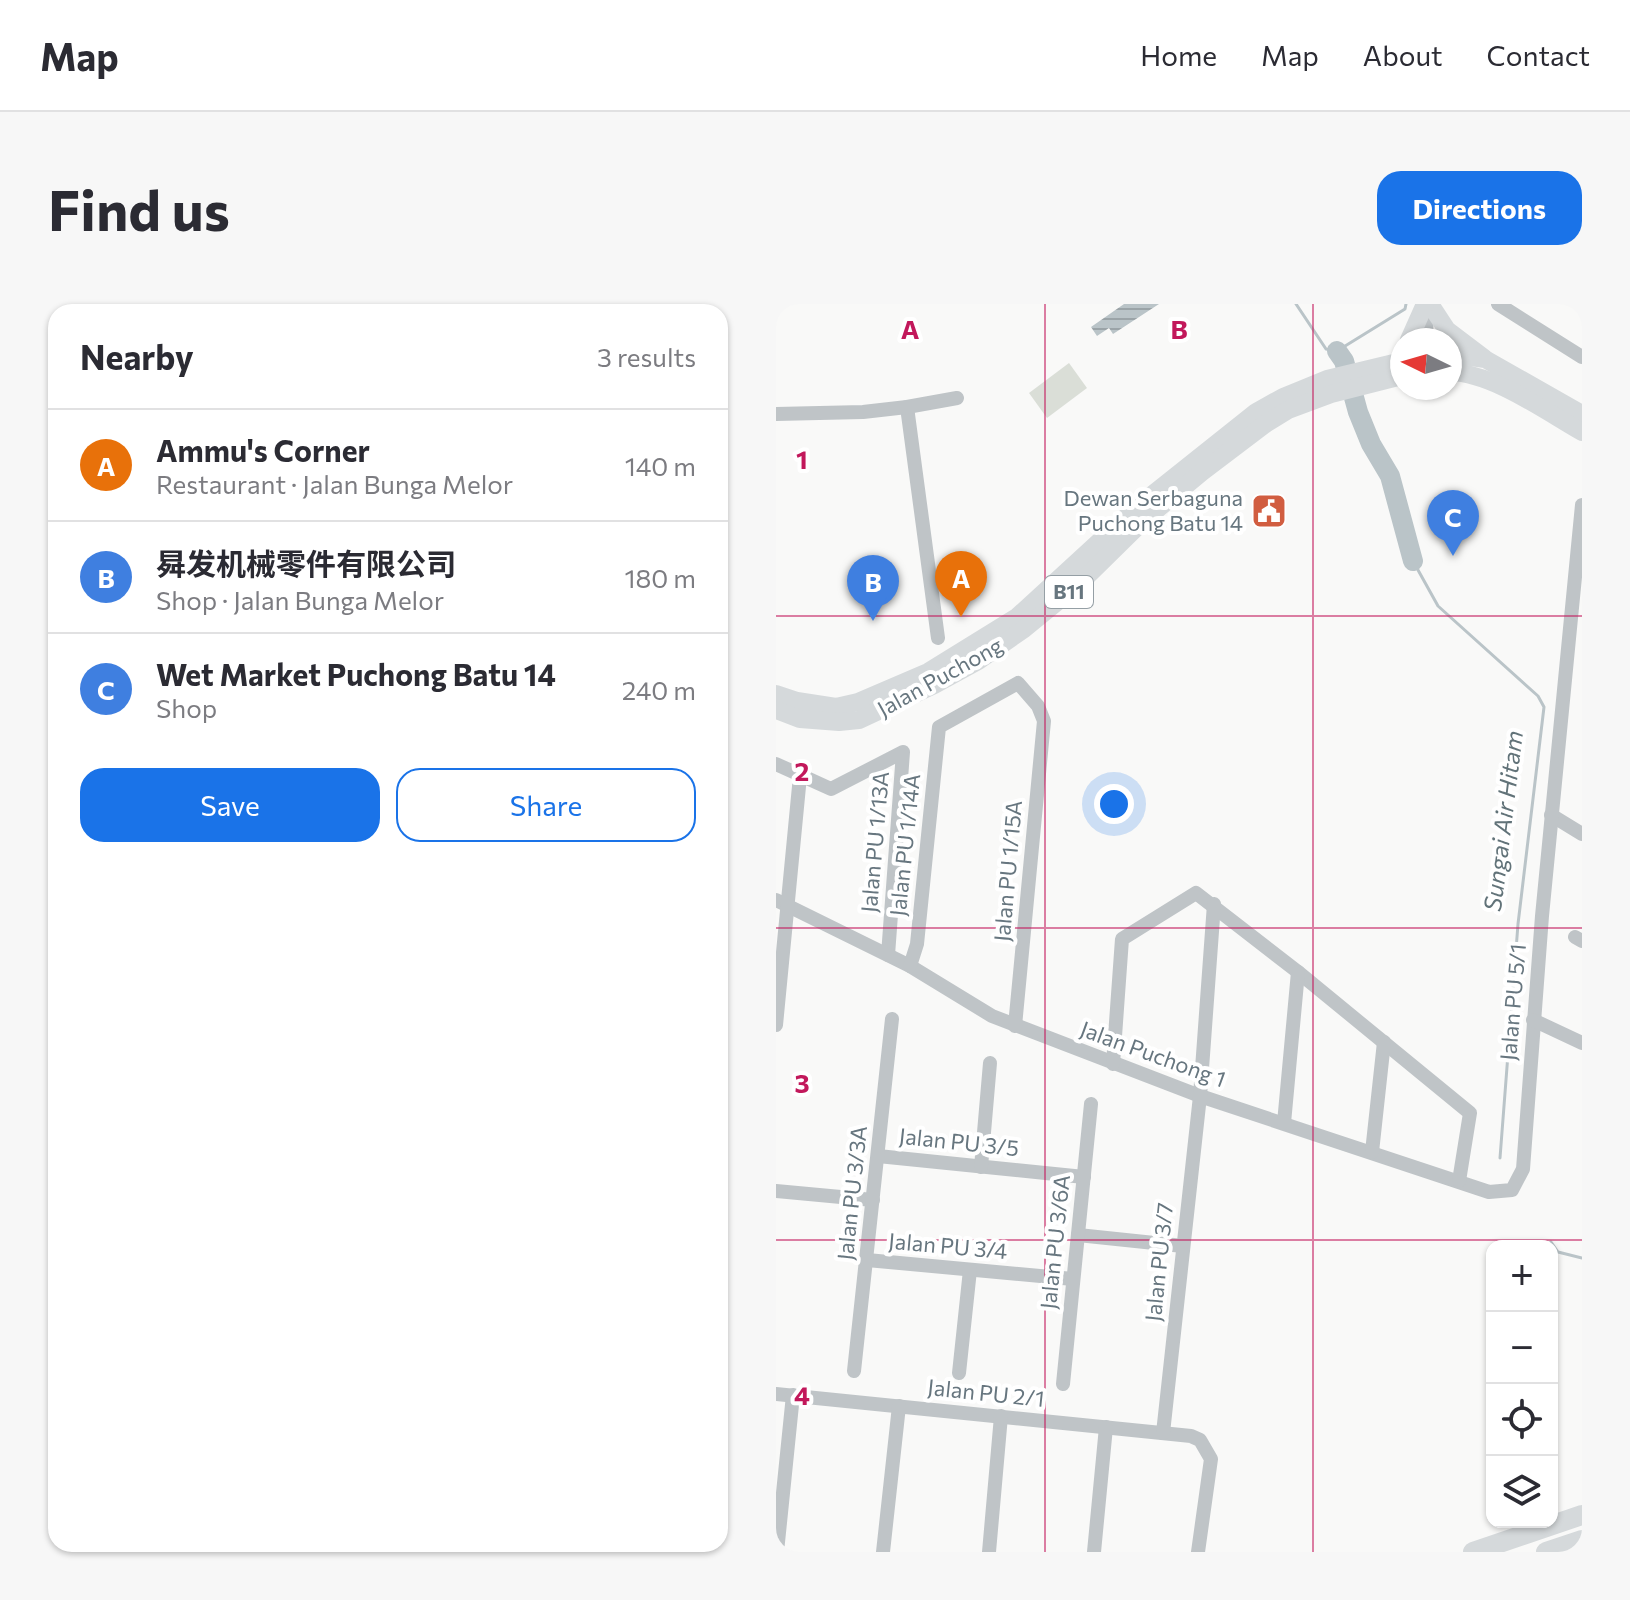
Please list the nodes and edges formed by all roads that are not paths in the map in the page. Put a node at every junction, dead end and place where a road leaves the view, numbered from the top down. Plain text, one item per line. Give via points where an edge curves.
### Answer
1 (1428, 304) edge
2 (1498, 304) edge
3 (1415, 328) edge
4 (1427, 328) edge
5 (1462, 356) edge
6 (1582, 357) edge
7 (1485, 359) junction
8 (1390, 360) edge
9 (1390, 366) edge
10 (1374, 372) junction
11 (1462, 373) edge
12 (1390, 374) edge
13 (1329, 386) junction
14 (957, 398) dead end
15 (907, 407) junction
16 (776, 414) edge
17 (1582, 414) edge
18 (1582, 432) edge
19 (1582, 505) edge
20 (938, 638) dead end
21 (776, 694) edge
22 (776, 710) edge
23 (939, 727) joint
24 (776, 764) edge
25 (800, 776) junction
26 (1551, 815) junction
27 (1582, 834) edge
28 (783, 903) edge
29 (1214, 904) junction
30 (781, 933) edge
31 (888, 955) junction
32 (910, 966) junction
33 (1298, 972) junction
34 (892, 1019) dead end
35 (1533, 1020) junction
36 (776, 1025) edge
37 (1015, 1026) junction
38 (1384, 1042) junction
39 (1582, 1043) edge
40 (990, 1063) dead end
41 (1113, 1064) junction
42 (1200, 1096) junction
43 (1091, 1104) dead end
44 (1284, 1123) junction
45 (1372, 1152) junction
46 (878, 1156) junction
47 (981, 1167) junction
48 (1523, 1169) joint
49 (1084, 1177) junction
50 (1459, 1181) junction
51 (776, 1191) edge
52 (873, 1200) junction
53 (1078, 1235) junction
54 (1183, 1246) junction
55 (867, 1260) junction
56 (970, 1270) junction
57 (1073, 1279) junction
58 (854, 1371) dead end
59 (959, 1373) dead end
60 (1063, 1384) dead end
61 (776, 1394) edge
62 (793, 1395) junction
63 (899, 1406) junction
64 (1001, 1416) junction
65 (1106, 1427) junction
66 (1163, 1433) junction
67 (1582, 1515) edge
68 (1582, 1540) edge
69 (777, 1552) edge
70 (883, 1552) edge
71 (989, 1552) edge
72 (1094, 1552) edge
73 (1198, 1552) edge
74 (1473, 1552) edge
75 (1546, 1552) edge

1 - 3 main road
1 - 4 street
1 - 7 main road via 1447,330
2 - 6 street
5 - 7 main road
7 - 17 main road
8 - 10 main road
9 - 10 main road, Jalan Puchong / B11
10 - 12 main road, Jalan Puchong / B11
10 - 13 main road, Jalan Puchong / B11
11 - 18 main road via 1499,386
13 - 21 main road, Jalan Puchong / B11 via 1283,397 1256,412 1138,506 1017,617 928,672 836,707
13 - 22 main road, Jalan Puchong / B11 via 1202,472 1079,584 978,661 859,720 800,719
14 - 15 street
15 - 16 street
15 - 20 street
19 - 26 street, Jalan PU 5/1
23 - 32 street, Jalan PU 1/14A via 917,944
23 - 37 street, Jalan PU 1/15A via 1018,683 1044,721
24 - 25 street
25 - 28 street
25 - 31 street, Jalan PU 1/13A via 831,789 904,754
26 - 27 street
26 - 35 street, Jalan PU 5/1
28 - 30 street
28 - 31 street, Jalan Puchong 1
29 - 33 street
29 - 41 street via 1196,893 1122,939
29 - 42 street, Jalan PU 3/7
30 - 36 street
31 - 32 street, Jalan Puchong 1
32 - 37 street, Jalan Puchong 1
33 - 38 street
33 - 44 street
34 - 46 street, Jalan PU 3/3A
35 - 39 street
35 - 48 street, Jalan PU 5/1
37 - 41 street, Jalan Puchong 1
38 - 45 street
38 - 50 street via 1470,1113
40 - 47 street
41 - 42 street, Jalan Puchong 1
42 - 44 street, Jalan Puchong 1
42 - 54 street, Jalan PU 3/7
43 - 49 street, Jalan PU 3/6A
44 - 45 street, Jalan Puchong 1
45 - 50 street, Jalan Puchong 1
46 - 47 street, Jalan PU 3/5
46 - 52 street, Jalan PU 3/3A
47 - 49 street, Jalan PU 3/5
48 - 50 street, Jalan Puchong 1 via 1512,1190 1500,1193
49 - 53 street, Jalan PU 3/6A
51 - 52 street
52 - 55 street, Jalan PU 3/3A
53 - 54 street
53 - 57 street, Jalan PU 3/6A
54 - 66 street, Jalan PU 3/7
55 - 56 street, Jalan PU 3/4
55 - 58 street, Jalan PU 3/3A
56 - 57 street, Jalan PU 3/4
56 - 59 street
57 - 60 street, Jalan PU 3/6A
61 - 62 street, Jalan PU 2/1
62 - 63 street, Jalan PU 2/1
62 - 69 street
63 - 64 street, Jalan PU 2/1
63 - 70 street
64 - 65 street, Jalan PU 2/1
64 - 71 street
65 - 66 street, Jalan PU 2/1
65 - 72 street
66 - 73 street, Jalan PU 2/1 via 1200,1440 1211,1459
67 - 74 highway
68 - 75 highway

